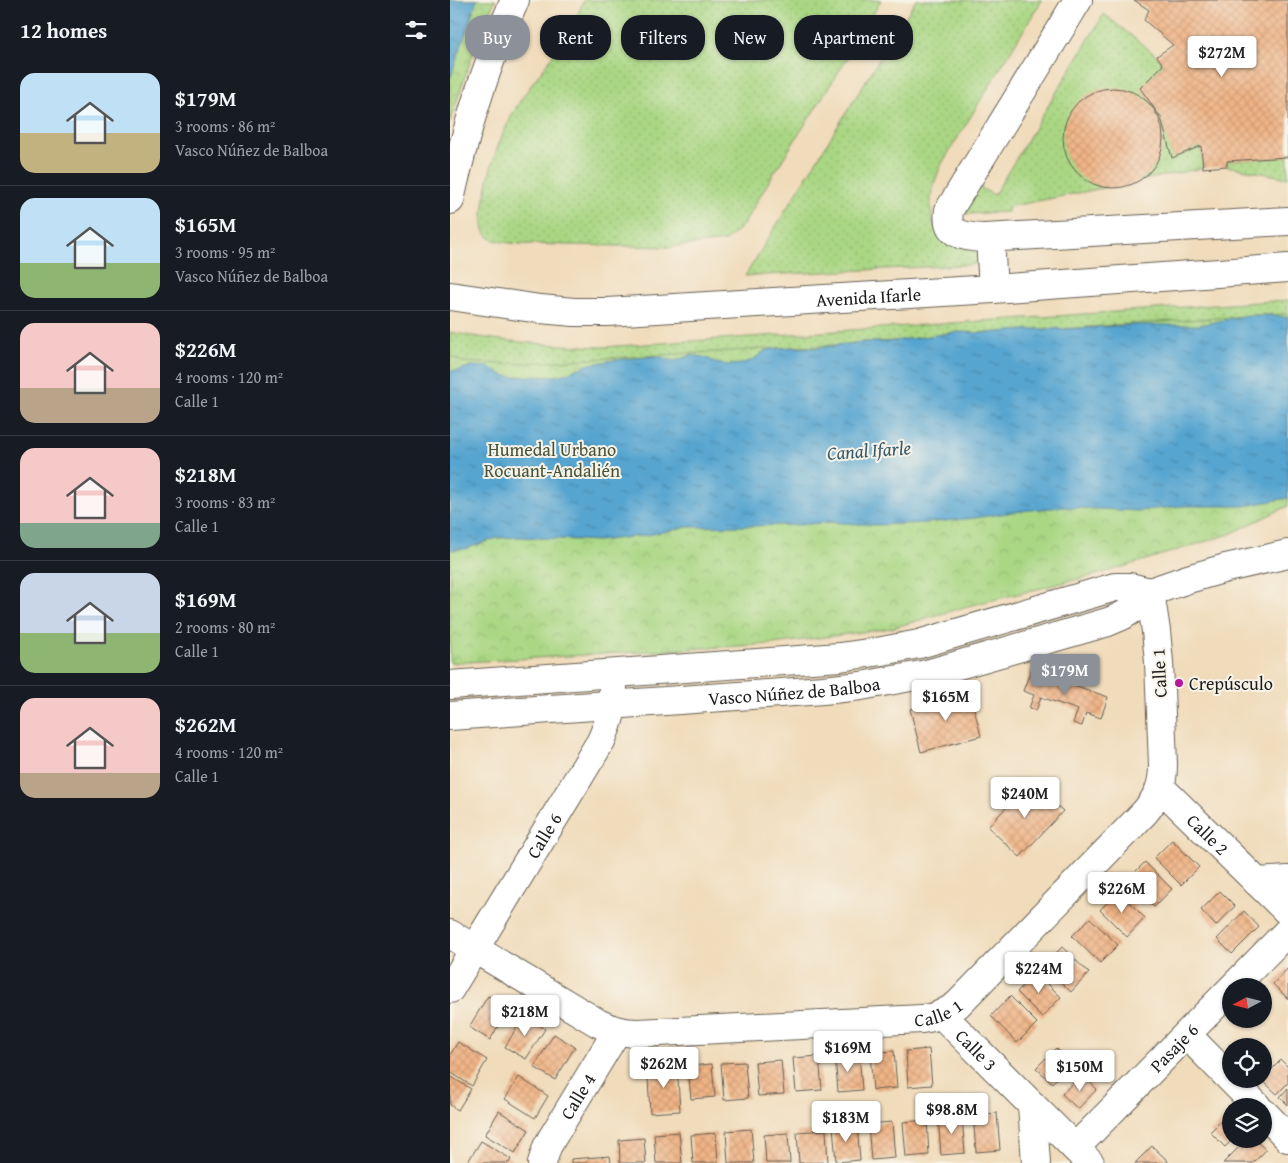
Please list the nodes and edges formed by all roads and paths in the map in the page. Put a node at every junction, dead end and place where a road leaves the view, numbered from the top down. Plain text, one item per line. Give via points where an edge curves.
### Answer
1 (514, 0) edge
2 (1078, 0) edge
3 (450, 200) edge
4 (1288, 221) edge
5 (990, 238) junction
6 (1288, 268) edge
7 (993, 288) junction
8 (450, 296) edge
9 (1288, 554) edge
10 (1150, 592) junction
11 (613, 674) junction
12 (450, 685) edge
13 (613, 705) junction
14 (450, 716) edge
15 (1160, 788) junction
16 (1288, 880) edge
17 (1257, 882) junction
18 (1288, 912) edge
19 (1288, 930) edge
20 (450, 934) edge
21 (475, 949) junction
22 (1242, 978) edge
23 (450, 989) edge
24 (1222, 999) edge
25 (942, 1015) junction
26 (617, 1031) junction
27 (1186, 1035) junction
28 (1249, 1098) edge
29 (1032, 1105) junction
30 (1272, 1121) edge
31 (1288, 1138) edge
32 (1083, 1156) edge
33 (542, 1163) edge
34 (1036, 1163) edge

1 - 3 street via 474,108
2 - 5 street via 949,210 950,228 957,233 972,238
4 - 5 street
5 - 7 street
6 - 7 street, Avenida Ifarle
7 - 8 street, Avenida Ifarle via 607,312 540,309
9 - 10 street, Vasco Núñez de Balboa via 1226,568
10 - 11 street, Vasco Núñez de Balboa via 1115,587 920,644 882,651 798,661
10 - 13 street, Vasco Núñez de Balboa via 1133,609 1108,622 927,674 861,686
10 - 15 street, Calle 1 via 1159,662 1163,765
11 - 12 street, Vasco Núñez de Balboa
11 - 13 street, Calle 6
13 - 14 street, Vasco Núñez de Balboa
13 - 21 street, Calle 6 via 597,747
15 - 17 street, Calle 2
15 - 25 street, Calle 1 via 1145,812 957,1005
16 - 17 street
17 - 18 street, Calle 2
19 - 22 street, Pasaje 6
20 - 21 street, Calle 1
21 - 23 street, Calle 6
21 - 26 street, Calle 1 via 598,1023
24 - 27 street, Pasaje 6
25 - 26 street, Calle 1 via 922,1019 638,1033
25 - 29 street, Calle 3
26 - 33 street, Calle 4 via 552,1138
27 - 28 street
27 - 32 street, Pasaje 6
29 - 32 street, Calle 3
29 - 34 street
30 - 31 street

